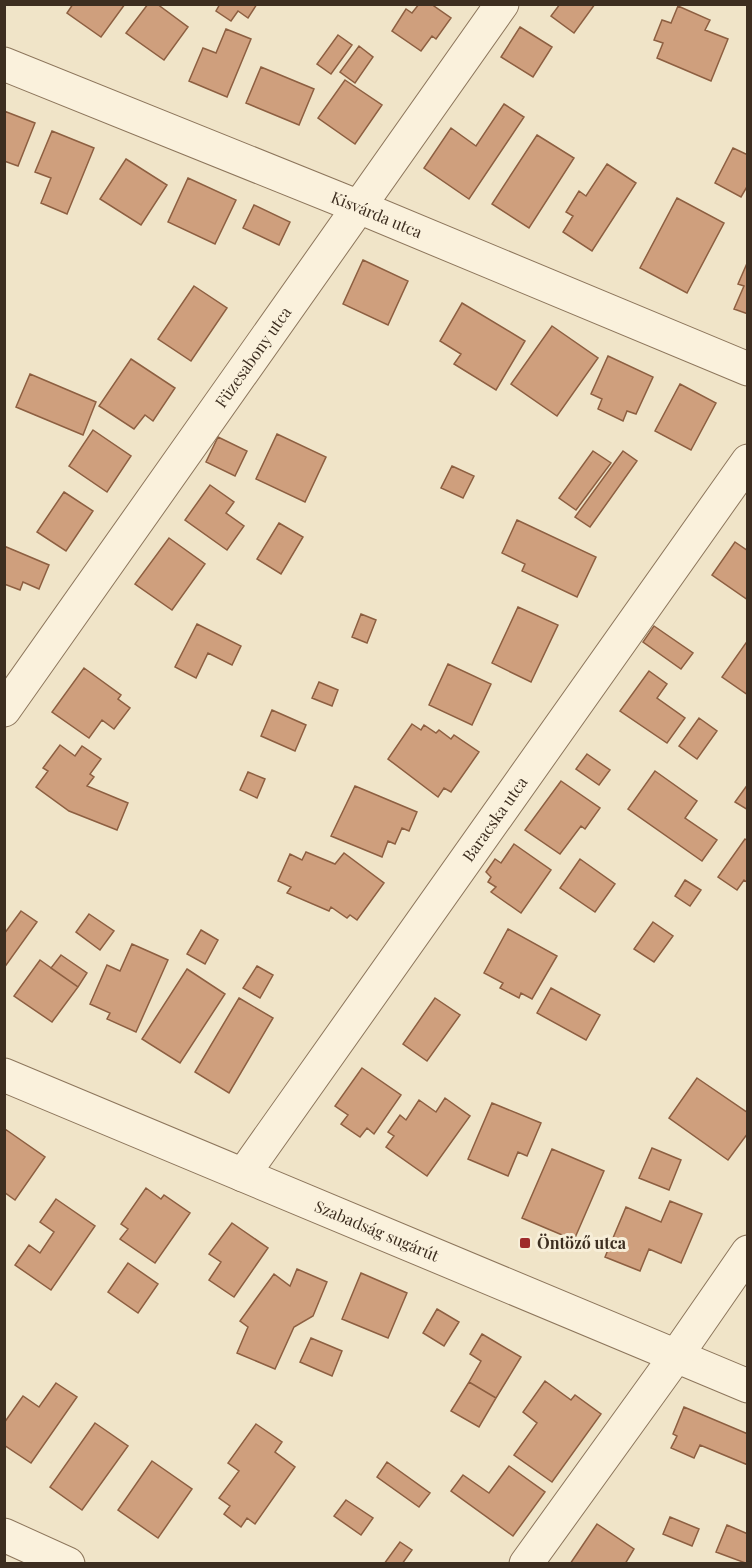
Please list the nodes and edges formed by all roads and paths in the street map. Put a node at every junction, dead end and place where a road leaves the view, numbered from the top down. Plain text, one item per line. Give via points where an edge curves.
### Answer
1 (502, 4) edge
2 (4, 64) edge
3 (359, 207) junction
4 (747, 369) edge
5 (747, 461) edge
6 (4, 710) edge
7 (4, 1075) edge
8 (243, 1175) junction
9 (747, 1252) edge
10 (676, 1356) junction
11 (747, 1386) edge
12 (4, 1535) edge
13 (68, 1563) edge
14 (526, 1563) edge

1 - 3 street, Füzesabony utca
2 - 3 street, Kisvárda utca
3 - 4 street, Kisvárda utca
3 - 6 street, Füzesabony utca
5 - 8 street, Baracska utca
7 - 8 street, Szabadság sugárút
8 - 10 street, Szabadság sugárút
9 - 10 street
10 - 11 street, Szabadság sugárút
10 - 14 street
12 - 13 street

